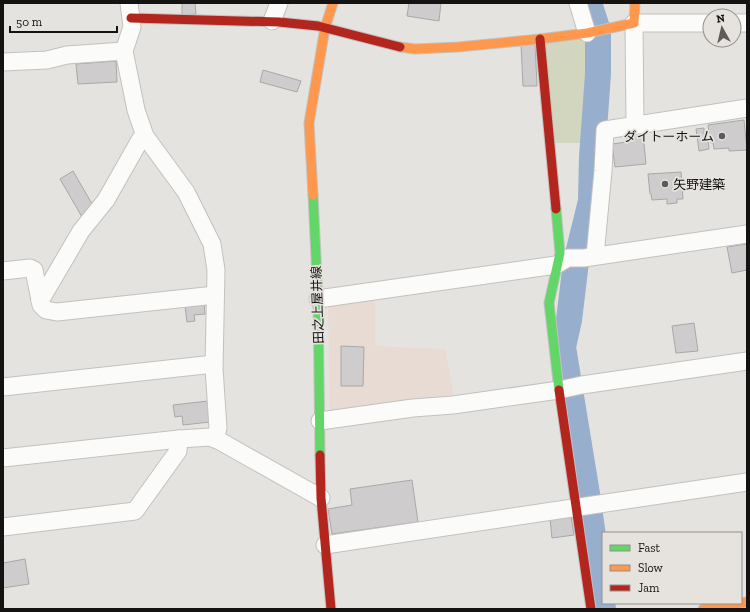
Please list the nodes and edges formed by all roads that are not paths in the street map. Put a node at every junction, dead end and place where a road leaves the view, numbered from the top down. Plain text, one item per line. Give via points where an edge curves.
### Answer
1 (279, 3) edge
2 (332, 3) edge
3 (578, 3) edge
4 (635, 3) edge
5 (130, 11) edge
6 (272, 22) junction
7 (634, 23) junction
8 (702, 23) edge
9 (325, 28) junction
10 (588, 33) junction
11 (540, 39) junction
12 (124, 51) junction
13 (3, 62) edge
14 (747, 108) edge
15 (635, 125) junction
16 (145, 136) junction
17 (747, 234) edge
18 (594, 256) junction
19 (556, 265) junction
20 (3, 271) edge
21 (215, 295) junction
22 (318, 299) junction
23 (40, 301) junction
24 (747, 361) edge
25 (214, 364) junction
26 (3, 387) edge
27 (559, 390) junction
28 (320, 421) junction
29 (179, 439) junction
30 (215, 439) junction
31 (3, 458) edge
32 (747, 482) edge
33 (321, 498) junction
34 (576, 508) junction
35 (3, 526) edge
36 (325, 545) junction
37 (734, 604) edge
38 (331, 609) edge
39 (591, 609) edge
40 (703, 609) edge

1 - 6 street
2 - 9 street, 田之上屋井線
3 - 10 street
4 - 7 street
5 - 6 street
5 - 12 street via 132,27
6 - 9 street
7 - 8 street
7 - 10 street
7 - 15 street
9 - 11 street via 415,49
9 - 22 street, 田之上屋井線 via 309,122
10 - 11 street
11 - 19 street via 560,253
12 - 13 street
12 - 16 street via 136,110
14 - 15 street
15 - 18 street via 605,130
16 - 21 street via 186,192 212,244 216,270
16 - 23 street via 140,140 106,200 81,231
17 - 18 street
18 - 19 street via 568,258
19 - 22 street
19 - 27 street via 549,303
20 - 23 street via 30,268 34,270
21 - 23 street via 57,312 46,310
21 - 25 street
22 - 28 street, 田之上屋井線
24 - 27 street
25 - 26 street
25 - 30 street via 218,428
27 - 28 street
27 - 34 street
28 - 33 street, 田之上屋井線
29 - 30 street
29 - 31 street
29 - 35 street via 178,451 134,511
30 - 33 street
32 - 34 street
33 - 36 street, 田之上屋井線
34 - 36 street
34 - 39 street
36 - 38 street, 田之上屋井線
37 - 40 street

